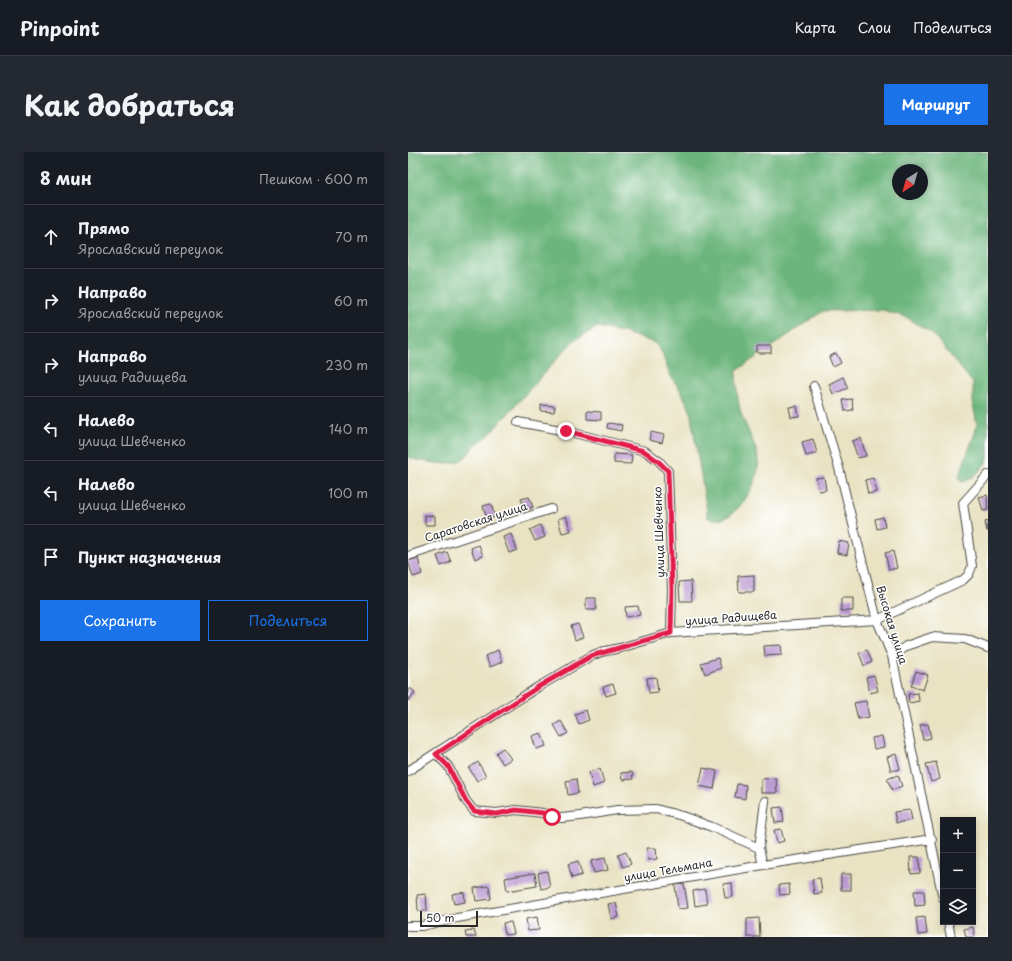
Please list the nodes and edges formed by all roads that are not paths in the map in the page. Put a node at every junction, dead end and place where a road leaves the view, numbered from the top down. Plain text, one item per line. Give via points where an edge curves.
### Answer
1 (814, 386) dead end
2 (518, 422) dead end
3 (988, 474) edge
4 (551, 510) dead end
5 (408, 556) edge
6 (877, 620) junction
7 (671, 633) junction
8 (988, 648) edge
9 (892, 656) junction
10 (436, 754) junction
11 (408, 771) edge
12 (765, 801) dead end
13 (932, 839) junction
14 (759, 848) junction
15 (763, 865) junction
16 (941, 889) edge
17 (949, 925) edge
18 (408, 926) edge
19 (951, 937) edge

1 - 6 street, Высокая улица via 839,468
2 - 7 street, улица Шевченко via 644,451 668,471
3 - 6 street via 963,503 972,566 969,574 963,580
4 - 5 street, Саратовская улица
6 - 7 street, улица Радищева
6 - 9 street, Высокая улица
7 - 10 street, улица Радищева via 591,656 538,687
8 - 9 street via 965,639 932,637 906,646
9 - 13 street, Высокая улица
10 - 11 street, улица Радищева
10 - 14 street via 448,766 474,811 497,814 516,810 562,818 617,810 656,809 712,826
12 - 14 street
13 - 15 street, улица Тельмана
13 - 16 street, Высокая улица
14 - 15 street
15 - 18 street, улица Тельмана via 422,926
17 - 19 street

